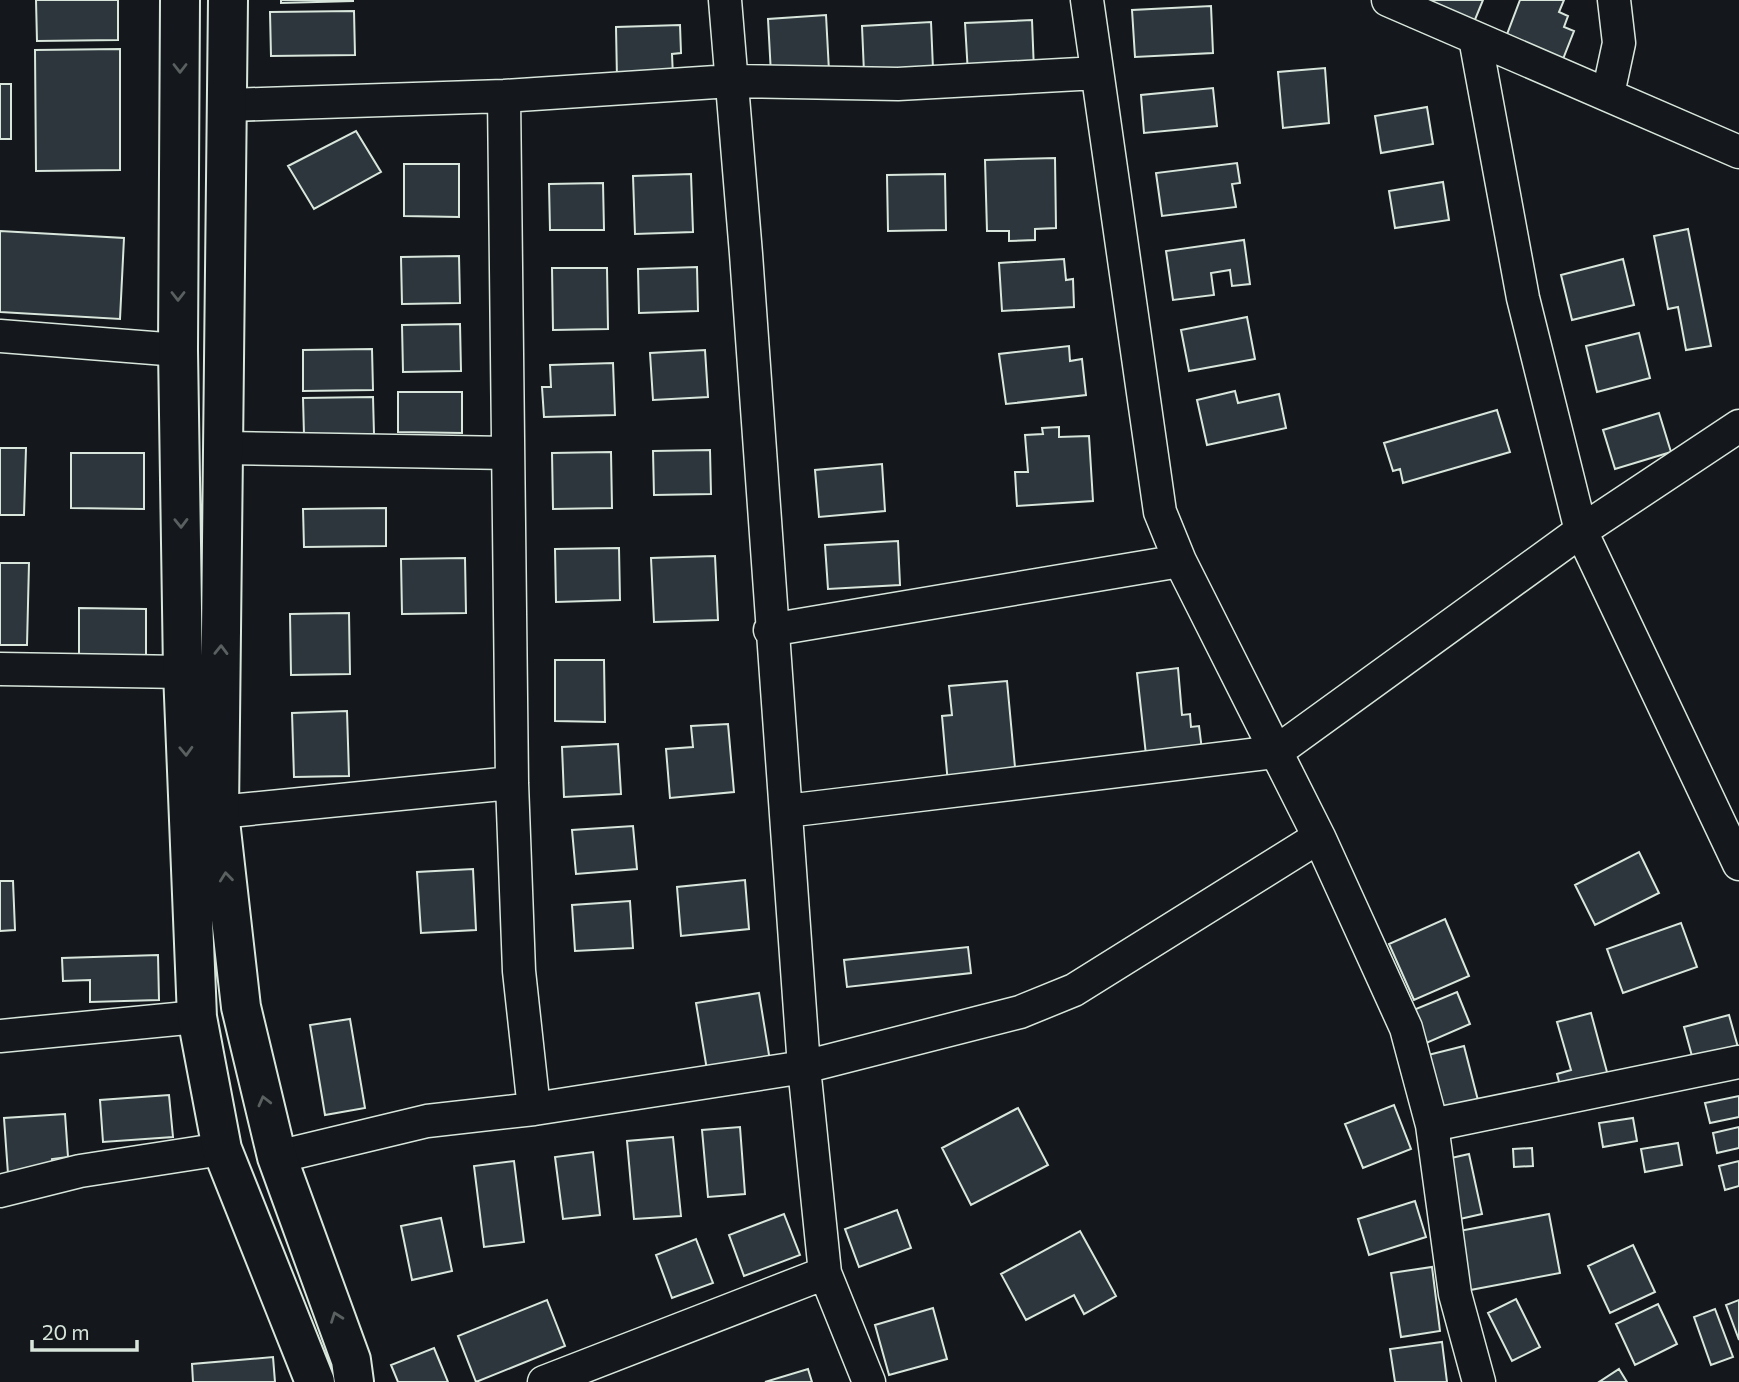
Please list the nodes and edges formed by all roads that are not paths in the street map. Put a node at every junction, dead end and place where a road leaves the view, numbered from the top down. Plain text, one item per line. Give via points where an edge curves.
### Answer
1 (180, 0) edge
2 (228, 0) edge
3 (725, 0) edge
4 (1087, 0) edge
5 (1388, 0) edge
6 (1614, 0) edge
7 (1475, 38) junction
8 (1097, 73) junction
9 (731, 81) junction
10 (1608, 94) junction
11 (504, 96) junction
12 (229, 105) junction
13 (1739, 152) edge
14 (0, 335) edge
15 (178, 350) junction
16 (1739, 426) edge
17 (224, 448) junction
18 (508, 453) junction
19 (1581, 531) junction
20 (1180, 561) junction
21 (770, 629) junction
22 (0, 669) edge
23 (183, 672) junction
24 (1276, 752) junction
25 (512, 783) junction
26 (786, 811) junction
27 (219, 812) junction
28 (1319, 837) junction
29 (1739, 864) edge
30 (197, 1017) junction
31 (0, 1036) edge
32 (1739, 1062) edge
33 (804, 1067) junction
34 (534, 1109) junction
35 (1432, 1125) junction
36 (222, 1149) junction
37 (277, 1157) junction
38 (0, 1191) edge
39 (825, 1273) junction
40 (315, 1382) edge
41 (354, 1382) edge
42 (544, 1382) edge
43 (869, 1382) edge
44 (1479, 1382) edge

1 -> 15 main road
2 - 12 main road
3 - 9 street
4 - 8 street
5 - 7 street
6 - 10 street via 1619,43
7 - 10 street
7 - 19 street via 1523,298
8 - 9 street via 898,84
8 - 20 street via 1160,512
9 - 11 street
9 - 21 street
10 - 13 street
11 - 12 street
11 - 18 street
12 - 17 main road
14 - 15 street
15 -> 23 main road
16 - 19 street
17 - 18 street
27 -> 17 main road
18 - 25 street
19 - 24 street
19 - 29 street
20 - 21 street
20 - 24 street
21 - 26 street
22 - 23 street
23 -> 30 main road
24 - 26 street
24 - 28 street
25 - 27 street
25 - 34 street via 519,971
26 - 33 street
37 -> 27 main road via 241,1007
28 - 33 street via 1074,990 993,1020
28 - 35 street via 1406,1028
30 - 31 street
30 - 36 main road
32 - 35 street
33 - 34 street
33 - 39 street
34 - 37 street via 427,1121
35 - 44 street via 1455,1293
36 - 38 street via 80,1171
36 - 40 main road
41 -> 37 main road via 351,1360
39 - 42 street
39 - 43 street

